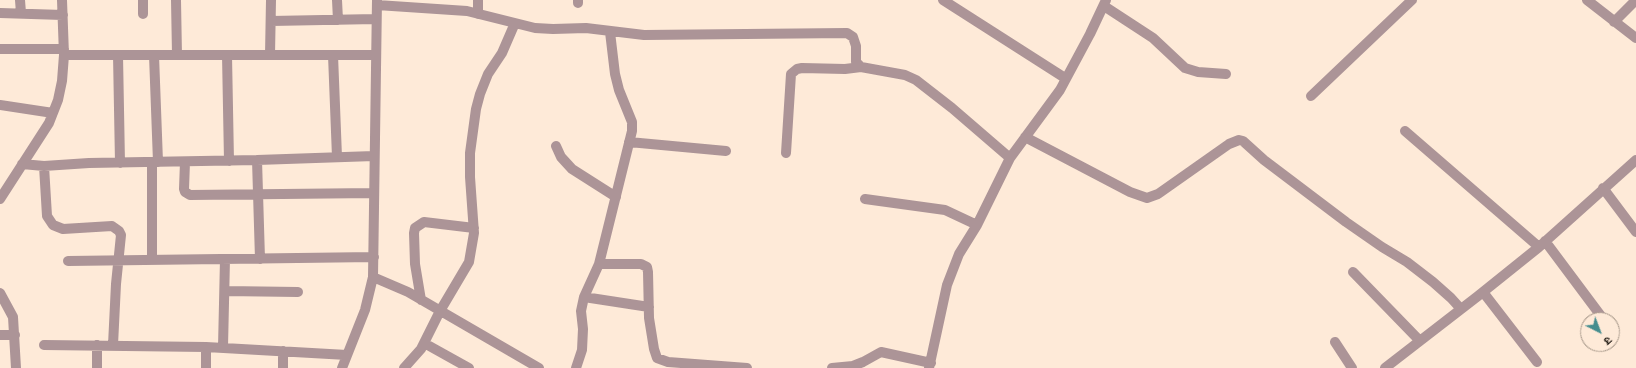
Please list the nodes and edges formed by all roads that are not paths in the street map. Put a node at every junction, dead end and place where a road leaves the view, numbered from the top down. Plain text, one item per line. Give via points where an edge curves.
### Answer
1 (20, 0) edge
2 (62, 0) edge
3 (143, 0) edge
4 (176, 0) edge
5 (271, 0) edge
6 (337, 0) edge
7 (478, 0) edge
8 (942, 0) edge
9 (1412, 0) edge
10 (1587, 0) edge
11 (1636, 0) edge
12 (377, 3) edge
13 (1105, 3) edge
14 (451, 5) edge
15 (0, 13) edge
16 (21, 14) junction
17 (63, 14) junction
18 (142, 14) dead end
19 (478, 14) junction
20 (376, 19) junction
21 (338, 20) junction
22 (271, 21) junction
23 (1614, 22) junction
24 (515, 23) junction
25 (610, 32) junction
26 (1636, 38) edge
27 (0, 49) edge
28 (64, 52) junction
29 (118, 55) junction
30 (154, 55) junction
31 (177, 55) junction
32 (227, 55) junction
33 (270, 55) junction
34 (333, 55) junction
35 (375, 55) junction
36 (861, 66) junction
37 (1226, 74) dead end
38 (1066, 78) junction
39 (1310, 96) dead end
40 (0, 105) edge
41 (53, 113) junction
42 (1406, 131) dead end
43 (1025, 137) junction
44 (630, 142) junction
45 (556, 146) dead end
46 (726, 151) dead end
47 (786, 154) dead end
48 (374, 156) junction
49 (337, 157) junction
50 (1010, 158) junction
51 (257, 160) junction
52 (1636, 160) edge
53 (228, 161) junction
54 (155, 162) junction
55 (185, 162) junction
56 (120, 163) junction
57 (22, 164) junction
58 (44, 166) junction
59 (1603, 188) junction
60 (374, 193) junction
61 (258, 194) junction
62 (616, 197) junction
63 (0, 199) edge
64 (865, 200) dead end
65 (977, 225) junction
66 (474, 228) junction
67 (1636, 232) edge
68 (1542, 244) junction
69 (374, 257) junction
70 (260, 258) junction
71 (225, 259) junction
72 (118, 260) junction
73 (152, 260) junction
74 (68, 261) dead end
75 (599, 264) junction
76 (1353, 272) dead end
77 (373, 277) junction
78 (225, 291) junction
79 (298, 292) dead end
80 (1483, 292) junction
81 (0, 293) edge
82 (584, 298) junction
83 (421, 300) junction
84 (649, 307) junction
85 (1461, 309) junction
86 (440, 311) junction
87 (1597, 312) edge
88 (0, 335) edge
89 (15, 335) junction
90 (1420, 341) junction
91 (1335, 342) dead end
92 (424, 343) junction
93 (44, 345) dead end
94 (97, 345) junction
95 (112, 345) junction
96 (206, 347) junction
97 (223, 347) junction
98 (283, 351) junction
99 (348, 355) junction
100 (1537, 362) dead end
101 (930, 365) edge
102 (535, 367) edge
103 (16, 368) edge
104 (97, 368) edge
105 (206, 368) edge
106 (282, 368) edge
107 (342, 368) edge
108 (404, 368) edge
109 (469, 368) edge
110 (576, 368) edge
111 (747, 368) edge
112 (832, 368) edge
113 (1352, 368) edge
114 (1385, 368) edge

1 - 16 street
2 - 17 street
3 - 18 street
4 - 31 street
5 - 22 street
6 - 21 street
7 - 19 street
8 - 38 street
9 - 39 street
10 - 23 street
11 - 23 street
12 - 14 street
12 - 20 street
13 - 37 street via 1153,38 1185,68 1198,72
13 - 38 street
14 - 19 street
15 - 16 street
16 - 17 street
17 - 28 street
19 - 24 street
20 - 21 street
20 - 35 street
21 - 22 street
22 - 33 street
23 - 26 street
24 - 25 street via 541,28 586,28
24 - 66 street via 502,53 488,74 476,108 470,153
25 - 36 street via 644,35 847,32 854,37 856,62
25 - 44 street via 619,90 632,122
27 - 28 street
28 - 29 street
28 - 41 street via 62,81
29 - 30 street
29 - 56 street
30 - 31 street
30 - 54 street
31 - 32 street
32 - 33 street
32 - 53 street
33 - 34 street
34 - 35 street
34 - 49 street
35 - 48 street
36 - 47 street via 845,69 802,68 791,74
36 - 50 street via 905,75 916,80
38 - 43 street
40 - 41 street
41 - 57 street
42 - 68 street
43 - 50 street
43 - 85 street via 1130,192 1147,198 1158,194 1229,144 1243,141 1264,160 1340,217 1433,282
44 - 46 street
44 - 62 street
45 - 62 street via 561,157 572,169
48 - 49 street
48 - 60 street
49 - 51 street
50 - 65 street
51 - 53 street
51 - 61 street
52 - 59 street
53 - 55 street
54 - 55 street
54 - 56 street
54 - 73 street
55 - 61 street via 184,189 190,195
56 - 58 street
57 - 58 street
57 - 63 street
58 - 72 street via 47,216 50,222 63,229 115,227 121,236
59 - 67 street
59 - 68 street
60 - 61 street
60 - 69 street
61 - 70 street
62 - 75 street
64 - 65 street via 945,210
65 - 101 street via 952,271
66 - 83 street via 424,222 415,228 415,264
66 - 86 street via 469,262
68 - 80 street
68 - 87 street
69 - 70 street
69 - 77 street
70 - 71 street
71 - 73 street
71 - 78 street
72 - 73 street
72 - 74 street
72 - 95 street
75 - 82 street
75 - 84 street via 645,265 648,272
76 - 90 street
77 - 83 street
77 - 99 street via 365,310
78 - 79 street
78 - 97 street
80 - 85 street
80 - 100 street
81 - 89 street via 13,317
82 - 84 street
82 - 110 street via 581,311 582,350
83 - 86 street
84 - 111 street via 654,349 658,358 668,362
85 - 90 street
86 - 92 street
86 - 102 street
88 - 89 street
89 - 103 street
90 - 114 street
91 - 113 street
92 - 108 street
92 - 109 street
93 - 94 street
94 - 95 street
94 - 104 street
95 - 96 street
96 - 97 street
96 - 105 street
97 - 98 street
98 - 99 street
98 - 106 street
99 - 107 street
101 - 112 street via 881,352 853,366

